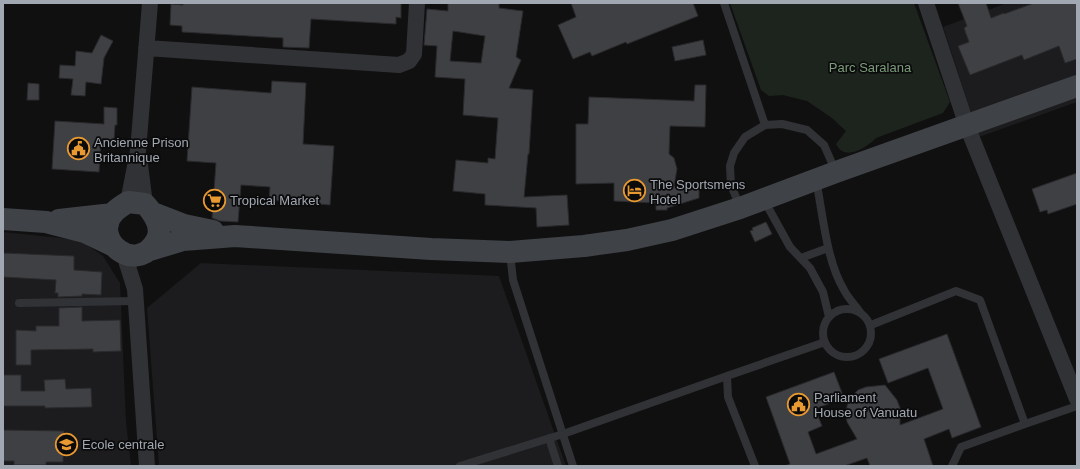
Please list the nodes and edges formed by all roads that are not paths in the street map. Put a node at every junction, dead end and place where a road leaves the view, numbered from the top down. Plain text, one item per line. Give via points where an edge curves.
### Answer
1 (150, 3) edge
2 (417, 3) edge
3 (724, 3) edge
4 (926, 3) edge
5 (146, 48) junction
6 (1077, 86) edge
7 (765, 125) junction
8 (966, 126) junction
9 (836, 172) junction
10 (816, 180) junction
11 (764, 199) junction
12 (135, 208) junction
13 (740, 208) junction
14 (3, 219) edge
15 (46, 222) junction
16 (235, 236) junction
17 (828, 248) junction
18 (133, 251) junction
19 (510, 252) junction
20 (801, 258) junction
21 (136, 295) junction
22 (19, 303) dead end
23 (860, 312) junction
24 (829, 317) junction
25 (871, 325) junction
26 (825, 342) junction
27 (727, 376) junction
28 (1077, 399) edge
29 (1077, 406) edge
30 (1025, 424) junction
31 (563, 434) junction
32 (549, 438) junction
33 (484, 462) edge
34 (147, 466) edge
35 (460, 466) edge
36 (558, 466) edge
37 (574, 466) edge
38 (755, 466) edge
39 (952, 466) edge

1 - 5 street
2 - 5 street via 414,54 409,61 399,65
3 - 7 lane
4 - 8 street
5 - 12 street
6 - 8 street
7 - 9 lane via 782,124 807,130 824,146
7 - 13 lane via 746,137 734,153 730,166 731,185
8 - 9 street
8 - 28 street
9 - 10 street
10 - 11 street
10 - 17 lane
11 - 13 street
11 - 20 lane via 790,247
12 - 15 street
12 - 16 street via 184,225
12 - 18 street via 159,225 158,239
12 - 18 street via 108,224 108,235
13 - 19 street via 672,230 627,240
14 - 15 street
15 - 18 street via 85,232
16 - 18 street via 184,240
16 - 19 street
17 - 20 lane
17 - 23 lane via 843,290
18 - 21 street
19 - 31 lane via 513,280
20 - 24 lane via 810,268 823,292
21 - 22 lane
21 - 34 street
23 - 24 lane via 848,308 836,311
23 - 25 lane
24 - 26 lane via 823,330
25 - 26 lane via 870,342 861,354 853,357 842,357 832,352
25 - 30 lane via 956,291 980,300
26 - 27 lane
27 - 31 lane
27 - 38 lane via 728,397
29 - 30 lane
30 - 39 lane via 961,447
31 - 32 lane
31 - 37 lane
32 - 33 lane
32 - 36 lane
33 - 35 lane

